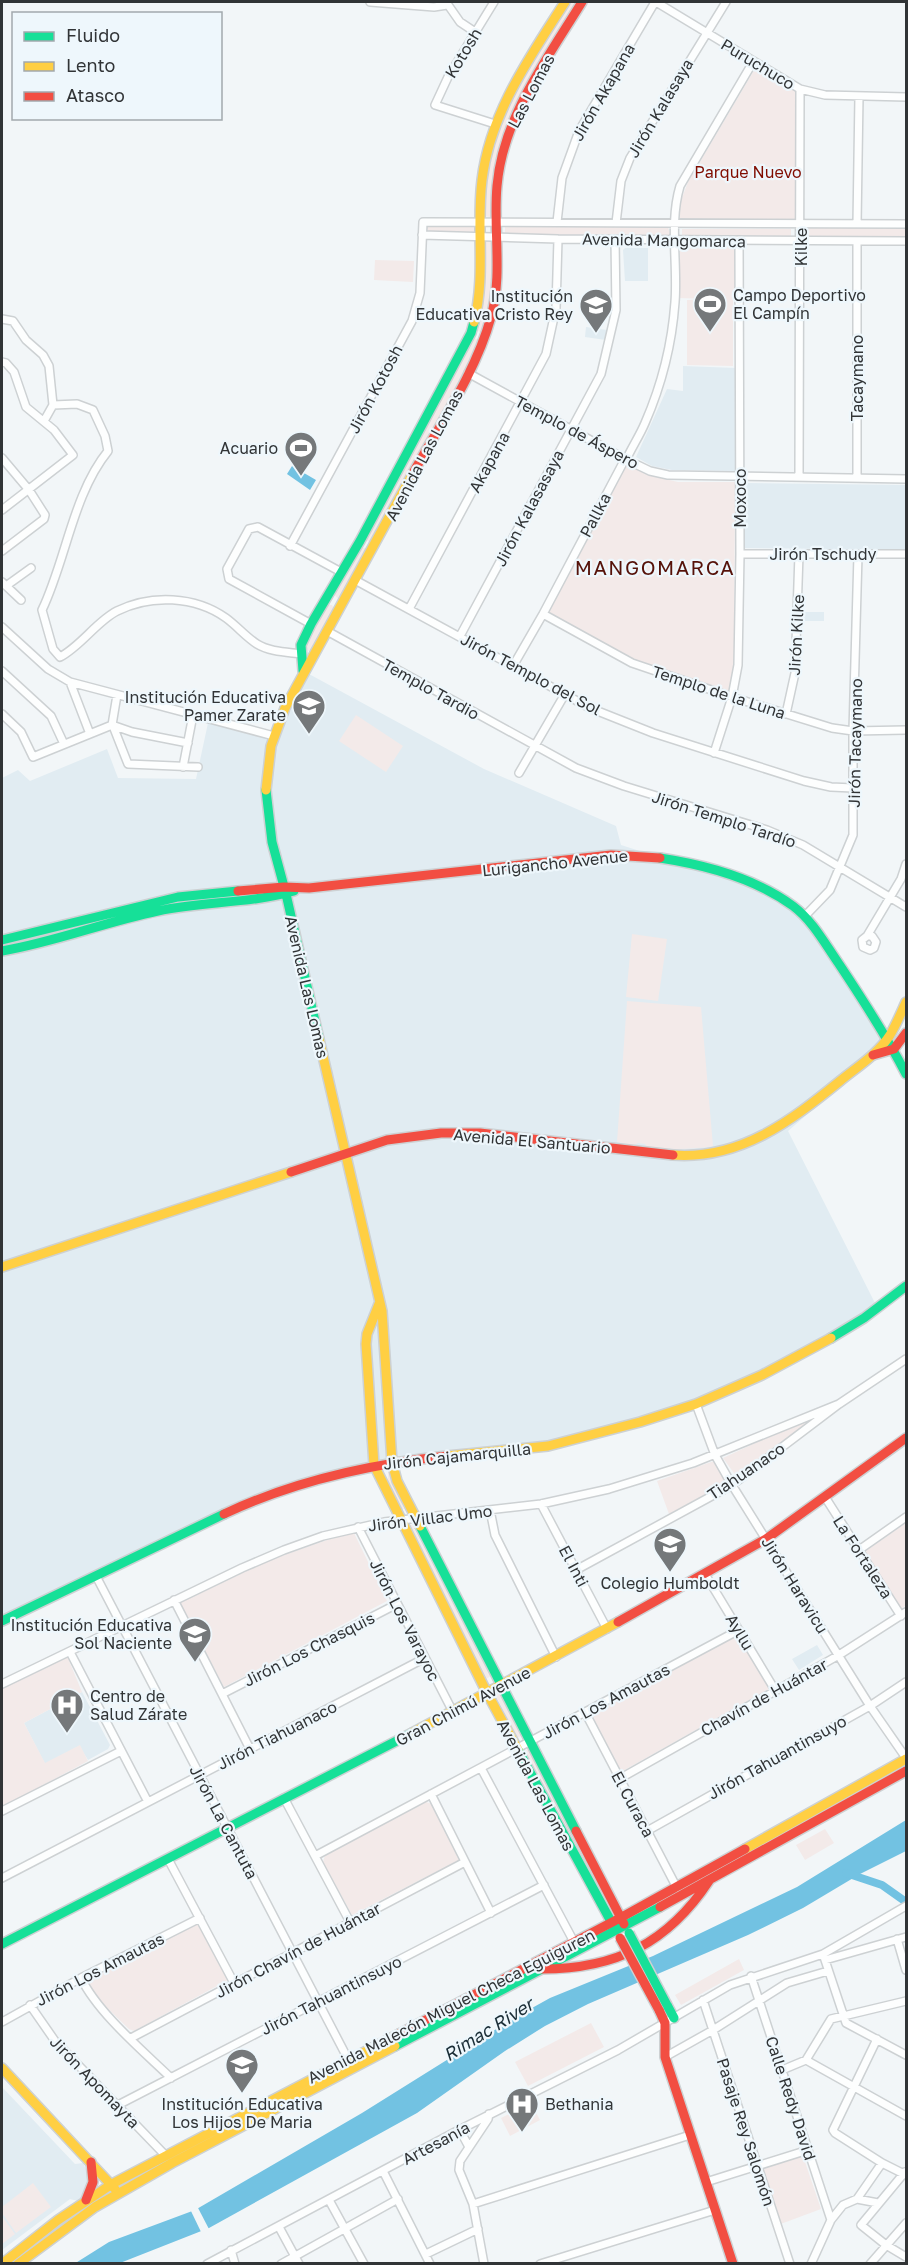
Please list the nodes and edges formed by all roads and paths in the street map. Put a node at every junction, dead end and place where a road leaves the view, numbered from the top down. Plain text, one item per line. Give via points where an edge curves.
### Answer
1 (370, 2) edge
2 (495, 2) edge
3 (565, 2) edge
4 (582, 2) edge
5 (655, 2) edge
6 (726, 2) edge
7 (446, 3) edge
8 (475, 32) junction
9 (706, 33) junction
10 (753, 62) junction
11 (800, 89) junction
12 (859, 96) junction
13 (906, 97) edge
14 (495, 124) junction
15 (423, 222) joint
16 (557, 222) junction
17 (480, 223) junction
18 (497, 223) junction
19 (616, 223) junction
20 (675, 224) junction
21 (801, 224) junction
22 (857, 224) junction
23 (906, 224) edge
24 (422, 235) junction
25 (481, 236) junction
26 (497, 237) junction
27 (558, 239) junction
28 (615, 239) junction
29 (676, 239) junction
30 (739, 240) junction
31 (800, 241) junction
32 (857, 241) junction
33 (906, 241) edge
34 (2, 319) edge
35 (471, 333) junction
36 (485, 338) junction
37 (2, 362) edge
38 (468, 373) junction
39 (522, 402) junction
40 (53, 405) junction
41 (44, 421) junction
42 (571, 430) junction
43 (2, 458) edge
44 (626, 460) junction
45 (739, 476) junction
46 (799, 477) junction
47 (857, 478) junction
48 (906, 479) edge
49 (29, 490) junction
50 (2, 510) edge
51 (360, 541) junction
52 (291, 546) junction
53 (373, 548) junction
54 (2, 551) edge
55 (740, 554) junction
56 (906, 554) edge
57 (799, 555) junction
58 (858, 555) junction
59 (31, 568) dead end
60 (341, 572) junction
61 (355, 580) junction
62 (4, 584) edge
63 (327, 599) junction
64 (21, 600) dead end
65 (340, 606) junction
66 (409, 609) junction
67 (543, 614) junction
68 (311, 624) junction
69 (2, 627) edge
70 (327, 631) junction
71 (460, 636) junction
72 (302, 654) junction
73 (513, 666) junction
74 (2, 671) edge
75 (303, 673) junction
76 (70, 682) junction
77 (565, 694) junction
78 (117, 695) junction
79 (732, 697) junction
80 (2, 714) edge
81 (786, 714) junction
82 (193, 715) junction
83 (113, 726) junction
84 (906, 730) edge
85 (853, 731) junction
86 (90, 734) junction
87 (274, 736) junction
88 (188, 743) junction
89 (64, 744) junction
90 (534, 747) junction
91 (714, 753) junction
92 (183, 766) junction
93 (198, 767) dead end
94 (519, 773) dead end
95 (853, 788) junction
96 (906, 864) edge
97 (840, 867) junction
98 (285, 890) junction
99 (890, 897) junction
100 (906, 907) edge
101 (805, 916) junction
102 (78, 922) junction
103 (81, 932) junction
104 (867, 936) dead end
105 (2, 940) edge
106 (2, 951) edge
107 (906, 1002) edge
108 (906, 1033) edge
109 (887, 1034) junction
110 (895, 1047) junction
111 (873, 1055) junction
112 (906, 1061) edge
113 (906, 1074) edge
114 (345, 1154) junction
115 (2, 1267) edge
116 (906, 1286) edge
117 (379, 1304) junction
118 (906, 1359) edge
119 (696, 1404) junction
120 (839, 1404) junction
121 (390, 1431) junction
122 (372, 1433) junction
123 (906, 1438) edge
124 (715, 1455) junction
125 (392, 1462) junction
126 (374, 1465) junction
127 (732, 1485) junction
128 (825, 1497) junction
129 (541, 1504) junction
130 (490, 1510) junction
131 (414, 1517) junction
132 (906, 1517) edge
133 (399, 1520) junction
134 (358, 1527) junction
135 (766, 1539) junction
136 (859, 1550) junction
137 (576, 1570) junction
138 (705, 1574) junction
139 (96, 1576) junction
140 (174, 1600) junction
141 (397, 1604) junction
142 (904, 1614) edge
143 (2, 1620) edge
144 (122, 1626) junction
145 (607, 1629) junction
146 (739, 1630) junction
147 (69, 1652) junction
148 (839, 1655) junction
149 (556, 1657) junction
150 (425, 1658) junction
151 (906, 1682) edge
152 (2, 1684) edge
153 (501, 1685) junction
154 (776, 1690) junction
155 (487, 1693) junction
156 (222, 1694) junction
157 (870, 1706) junction
158 (453, 1712) junction
159 (585, 1712) junction
160 (531, 1741) junction
161 (250, 1749) junction
162 (517, 1749) junction
163 (121, 1751) junction
164 (906, 1758) edge
165 (481, 1768) junction
166 (906, 1771) edge
167 (200, 1775) junction
168 (620, 1779) junction
169 (431, 1794) junction
170 (284, 1798) junction
171 (148, 1802) junction
172 (2, 1811) edge
173 (227, 1828) junction
174 (647, 1831) junction
175 (315, 1856) junction
176 (168, 1859) junction
177 (465, 1862) junction
178 (2, 1878) edge
179 (710, 1880) junction
180 (544, 1886) junction
181 (679, 1891) junction
182 (905, 1906) edge
183 (491, 1913) junction
184 (200, 1917) junction
185 (350, 1922) junction
186 (620, 1928) junction
187 (906, 1937) edge
188 (897, 1940) junction
189 (574, 1942) junction
190 (2, 1944) edge
191 (293, 1953) junction
192 (824, 1957) junction
193 (541, 1969) junction
194 (906, 1970) edge
195 (828, 1971) junction
196 (751, 1976) junction
197 (81, 1978) junction
198 (234, 1983) junction
199 (703, 2000) junction
200 (906, 2001) edge
201 (318, 2002) junction
202 (759, 2002) junction
203 (30, 2005) junction
204 (843, 2017) junction
205 (670, 2020) junction
206 (2, 2022) edge
207 (713, 2030) junction
208 (131, 2038) junction
209 (876, 2040) junction
210 (906, 2055) edge
211 (665, 2056) junction
212 (348, 2060) junction
213 (806, 2060) junction
214 (2, 2068) edge
215 (353, 2069) junction
216 (782, 2070) junction
217 (171, 2078) junction
218 (853, 2087) junction
219 (118, 2105) junction
220 (489, 2114) junction
221 (906, 2116) edge
222 (457, 2131) junction
223 (690, 2135) junction
224 (469, 2147) junction
225 (808, 2150) junction
226 (165, 2155) junction
227 (90, 2160) junction
228 (882, 2163) junction
229 (758, 2166) junction
230 (383, 2171) junction
231 (906, 2173) edge
232 (705, 2182) junction
233 (115, 2189) junction
234 (398, 2199) junction
235 (857, 2199) junction
236 (329, 2200) junction
237 (86, 2201) junction
238 (878, 2203) junction
239 (473, 2204) junction
240 (715, 2210) junction
241 (831, 2220) junction
242 (906, 2223) edge
243 (279, 2227) junction
244 (345, 2228) junction
245 (478, 2229) junction
246 (886, 2245) junction
247 (231, 2250) junction
248 (426, 2254) junction
249 (295, 2256) junction
250 (906, 2257) edge
251 (484, 2263) edge
252 (2, 2264) edge
253 (18, 2264) edge
254 (207, 2264) edge
255 (235, 2264) edge
256 (281, 2264) edge
257 (299, 2264) edge
258 (364, 2264) edge
259 (430, 2264) edge
260 (540, 2264) edge
261 (733, 2264) edge
262 (790, 2264) edge
263 (811, 2264) edge
264 (870, 2264) edge

1 - 7 street via 434,7
2 - 8 street, Kotosh
3 - 14 main road, Las Lomas
4 - 18 main road, Las Lomas via 512,124 499,170
5 - 9 street, Puruchuco
5 - 16 street, Jirón Akapana via 579,131 562,178
6 - 9 street, Jirón Kalasaya
7 - 8 street via 460,22
8 - 14 street, Kotosh via 435,105
9 - 10 street, Puruchuco
9 - 19 street, Jirón Kalasaya via 624,169
10 - 11 street, Puruchuco
10 - 20 street via 680,186
11 - 12 street, Puruchuco via 825,95
11 - 21 street, Kilke
12 - 13 street, Puruchuco
12 - 22 street
14 - 17 main road, Las Lomas via 482,177
15 - 17 street, Avenida Mangomarca
15 - 24 street, Jirón Kotosh
16 - 18 street, Avenida Mangomarca
16 - 19 street, Avenida Mangomarca
17 - 18 street, Avenida Mangomarca
17 - 25 main road, Avenida Las Lomas
18 - 26 main road, Avenida Las Lomas
19 - 20 street, Avenida Mangomarca
20 - 21 street, Avenida Mangomarca
20 - 29 street
21 - 22 street, Avenida Mangomarca
21 - 31 street, Kilke
22 - 23 street, Avenida Mangomarca
24 - 25 street, Avenida Mangomarca
24 - 52 street, Jirón Kotosh via 420,293 412,321
25 - 26 street, Avenida Mangomarca
25 - 35 main road, Avenida Las Lomas via 479,299
26 - 27 street, Avenida Mangomarca
26 - 36 main road, Avenida Las Lomas via 496,297
27 - 28 street, Avenida Mangomarca
27 - 39 street, Akapana via 559,285 553,330 546,354
28 - 29 street, Avenida Mangomarca
28 - 42 street, Jirón Kalasasaya via 616,310 608,346 601,374
29 - 30 street, Avenida Mangomarca
29 - 44 street, Pallka via 676,298 666,362 644,426
30 - 31 street, Avenida Mangomarca
30 - 45 street, Moxoco
31 - 32 street, Avenida Mangomarca
31 - 46 street, Kilke
32 - 33 street, Avenida Mangomarca
32 - 47 street, Tacaymano
34 - 40 street via 13,321 49,366
35 - 36 main road
35 - 51 main road, Avenida Las Lomas
36 - 38 main road, Avenida Las Lomas
37 - 41 street via 14,372 26,407
38 - 39 street, Templo de Áspero
38 - 53 main road, Avenida Las Lomas
39 - 42 street, Templo de Áspero
39 - 66 street, Akapana
40 - 41 street
40 - 72 street via 77,404 93,410 108,451 90,477 42,610 53,649 60,657 71,652 115,612 135,604 175,600 212,609 258,644
41 - 49 street via 73,455
42 - 44 street, Templo de Áspero
42 - 71 street, Jirón Kalasasaya
43 - 49 street
44 - 45 street, Templo de Áspero via 668,475
44 - 67 street, Pallka
45 - 46 street, Templo de Áspero
45 - 55 street, Moxoco
46 - 47 street, Templo de Áspero
47 - 48 street, Templo de Áspero
49 - 50 street
49 - 54 street via 44,519
51 - 53 main road
51 - 60 main road, Avenida Las Lomas
52 - 60 street
52 - 68 street via 253,526 227,575
53 - 61 main road, Avenida Las Lomas
55 - 57 street, Jirón Tschudy
55 - 79 street, Moxoco via 738,665
56 - 58 street, Jirón Tschudy
57 - 58 street, Jirón Tschudy
57 - 81 street, Jirón Kilke via 795,673
58 - 85 street, Jirón Tacaymano
59 - 62 street
60 - 63 main road, Avenida Las Lomas
61 - 65 main road, Avenida Las Lomas
61 - 66 street, Jirón Templo del Sol
62 - 64 street
63 - 65 main road
63 - 68 main road, Avenida Las Lomas
65 - 70 main road, Avenida Las Lomas
66 - 71 street, Jirón Templo del Sol
67 - 73 street, Pallka
67 - 79 street, Templo de la Luna via 632,663
68 - 72 main road, Avenida Las Lomas via 301,645
69 - 76 street via 48,669
70 - 75 main road, Avenida Las Lomas
70 - 90 street, Templo Tardio
71 - 73 street, Jirón Templo del Sol
72 - 75 main road, Avenida Las Lomas
73 - 77 street, Jirón Templo del Sol
74 - 89 street via 51,716
75 - 87 main road, Avenida Las Lomas
76 - 78 street
76 - 86 street
77 - 90 street
77 - 91 street, Jirón Templo del Sol via 632,725
78 - 82 street
78 - 83 street
79 - 81 street, Templo de la Luna
79 - 91 street, Moxoco
80 - 89 street via 21,732 33,757
81 - 85 street, Templo de la Luna
82 - 87 street
82 - 88 street
83 - 86 street
83 - 88 street
83 - 92 street via 128,764
84 - 85 street, Templo de la Luna
85 - 95 street, Jirón Tacaymano
86 - 89 street
87 - 98 main road, Avenida Las Lomas via 267,770 267,822
88 - 92 street
90 - 94 street
90 - 97 street, Jirón Templo Tardío via 600,778 767,830
91 - 95 street, Jirón Templo del Sol via 816,784
92 - 93 street
95 - 97 street, Jirón Tacaymano via 853,835
96 - 99 street
97 - 99 street, Jirón Templo Tardío
97 - 101 street, Jirón Tacaymano via 830,890
98 - 101 main road, Lurigancho Avenue via 642,855 737,877 768,889
98 - 102 main road, Lurigancho Avenue via 178,897
98 - 103 main road, Lurigancho Avenue via 158,911
98 - 114 main road, Avenida Las Lomas
99 - 100 street, Jirón Templo Tardío
99 - 104 street
101 - 109 main road, Lurigancho Avenue
102 - 103 main road
102 - 105 main road, Lurigancho Avenue
103 - 106 main road, Lurigancho Avenue
107 - 109 main road, Avenida El Santuario
108 - 110 main road
109 - 110 main road, Lurigancho Avenue
109 - 111 main road, Avenida El Santuario
110 - 111 main road, Avenida El Santuario
110 - 112 main road
110 - 113 main road
111 - 114 main road, Avenida El Santuario via 795,1117 752,1142 717,1153 642,1153 504,1135 441,1133 387,1140
114 - 115 main road, Avenida El Santuario
114 - 117 main road, Avenida Las Lomas
116 - 119 main road, Jirón Cajamarquilla via 832,1338
117 - 121 main road, Avenida Las Lomas
117 - 122 main road, Avenida Las Lomas via 366,1344
118 - 120 street, Tiahuanaco
119 - 124 street, Jirón Haravicu
119 - 125 main road, Jirón Cajamarquilla via 548,1446
120 - 124 street, Jirón Villac Umo
120 - 127 street, Tiahuanaco
121 - 122 main road
121 - 125 main road, Avenida Las Lomas
122 - 126 main road, Avenida Las Lomas
123 - 128 main road, Gran Chimú Avenue
124 - 127 street, Jirón Haravicu
124 - 129 street, Jirón Villac Umo via 644,1480
125 - 126 main road, Jirón Cajamarquilla
125 - 131 main road, Avenida Las Lomas
126 - 133 main road, Avenida Las Lomas
126 - 139 main road, Jirón Cajamarquilla via 312,1480 256,1500
127 - 135 street, Jirón Haravicu
127 - 137 street, Tiahuanaco
128 - 135 main road, Gran Chimú Avenue
128 - 136 street, La Fortaleza
129 - 130 street, Jirón Villac Umo
129 - 137 street, El Inti
130 - 131 street, Jirón Villac Umo
130 - 149 street via 495,1535
131 - 133 street, Jirón Villac Umo
131 - 153 main road, Avenida Las Lomas
132 - 136 street
133 - 134 street, Jirón Villac Umo
133 - 155 main road, Avenida Las Lomas
134 - 140 street, Jirón Villac Umo via 284,1550
134 - 141 street, Jirón Los Varayoc
135 - 138 main road, Gran Chimú Avenue
135 - 148 street, Jirón Haravicu
136 - 142 street, La Fortaleza
137 - 145 street, El Inti
138 - 145 main road, Gran Chimú Avenue
138 - 146 street, Ayllu
139 - 143 main road, Jirón Cajamarquilla
139 - 144 street, Jirón La Cantuta
140 - 144 street, Jirón Villac Umo
140 - 156 street
141 - 150 street, Jirón Los Varayoc
141 - 156 street, Jirón Los Chasquis
142 - 148 street, Chavín de Huántar
144 - 147 street, Jirón Villac Umo
144 - 167 street, Jirón La Cantuta
145 - 149 main road, Gran Chimú Avenue
146 - 154 street, Ayllu
146 - 159 street, Jirón Los Amautas
147 - 152 street, Jirón Villac Umo
147 - 163 street
148 - 154 street, Chavín de Huántar
148 - 157 street, Jirón Haravicu
149 - 153 main road, Gran Chimú Avenue
150 - 158 street, Jirón Los Varayoc
150 - 161 street, Jirón Tiahuanaco
151 - 157 street, Jirón Tahuantinsuyo
153 - 155 main road, Gran Chimú Avenue
153 - 160 main road, Avenida Las Lomas
154 - 168 street, Chavín de Huántar
155 - 158 main road, Gran Chimú Avenue
155 - 162 main road, Avenida Las Lomas
156 - 161 street
157 - 164 street, Jirón Haravicu
157 - 174 street, Jirón Tahuantinsuyo
158 - 170 main road, Gran Chimú Avenue
159 - 160 street, Jirón Los Amautas
159 - 168 street, El Curaca
160 - 162 street, Jirón Los Amautas
160 - 186 main road, Avenida Las Lomas
161 - 167 street, Jirón Tiahuanaco
162 - 165 street, Jirón Los Amautas
162 - 186 main road, Avenida Las Lomas
163 - 171 street
163 - 172 street
164 - 181 main road, Avenida Malecón Miguel Checa Eguiguren
165 - 169 street, Jirón Los Amautas
165 - 180 street
166 - 179 main road, Avenida Malecón Miguel Checa Eguiguren
167 - 171 street, Jirón Tiahuanaco
167 - 173 street, Jirón La Cantuta
168 - 174 street, El Curaca
169 - 175 street, Jirón Los Amautas
169 - 177 street
170 - 173 main road, Gran Chimú Avenue
170 - 175 street
171 - 178 street, Jirón Tiahuanaco
173 - 176 main road, Gran Chimú Avenue
173 - 191 street, Jirón La Cantuta
174 - 181 street, El Curaca
175 - 185 street
176 - 184 street
176 - 190 main road, Gran Chimú Avenue
177 - 183 street
177 - 185 street, Jirón Chavín de Huántar
179 - 181 main road, Avenida Malecón Miguel Checa Eguiguren
179 - 193 main road via 700,1898 675,1924 646,1946 622,1958 587,1967
180 - 183 street, Jirón Tahuantinsuyo
180 - 189 street
181 - 186 main road, Avenida Malecón Miguel Checa Eguiguren
182 - 192 street
183 - 201 street, Jirón Tahuantinsuyo
184 - 197 street, Jirón Los Amautas
184 - 198 street
185 - 191 street, Jirón Chavín de Huántar
186 - 189 main road, Avenida Malecón Miguel Checa Eguiguren
186 - 193 main road, Avenida Malecón Miguel Checa Eguiguren
186 - 205 main road, Avenida Las Lomas, bridge
187 - 188 street
188 - 192 street
188 - 194 street
189 - 212 main road, Avenida Malecón Miguel Checa Eguiguren
191 - 198 street, Jirón Chavín de Huántar
191 - 201 street, Jirón La Cantuta
192 - 195 street
192 - 196 street, Artesanía
193 - 215 main road, Avenida Malecón Miguel Checa Eguiguren
195 - 202 street via 787,1983
195 - 204 street
196 - 199 street, Artesanía
196 - 202 street, Calle Redy David
197 - 203 street, Jirón Los Amautas
197 - 208 street via 91,1995
198 - 208 street, Jirón Chavín de Huántar
199 - 205 street, Artesanía
199 - 207 street, Pasaje Rey Salomón
200 - 204 street
201 - 212 street, Jirón La Cantuta
201 - 217 street, Jirón Tahuantinsuyo
202 - 207 street
202 - 216 street, Calle Redy David
203 - 206 street, Jirón Los Amautas
203 - 219 street, Jirón Apomayta via 55,2041
204 - 209 street via 846,2023
204 - 213 street via 828,2020
205 - 211 main road
205 - 220 street, Artesanía
207 - 211 street
207 - 229 street, Pasaje Rey Salomón
208 - 217 street
209 - 210 street
209 - 218 street
211 - 223 main road
212 - 215 street, Jirón La Cantuta
212 - 226 main road, Avenida Malecón Miguel Checa Eguiguren
213 - 216 street
213 - 218 street
214 - 227 main road
215 - 233 main road, Avenida Malecón Miguel Checa Eguiguren
216 - 225 street, Calle Redy David
217 - 219 street, Jirón Tahuantinsuyo
218 - 221 street
218 - 228 street via 834,2131
219 - 226 street, Jirón Apomayta
220 - 222 street, Artesanía
220 - 224 street
222 - 224 street
222 - 230 street, Artesanía
223 - 232 main road
223 - 239 street
224 - 239 street via 459,2170
225 - 229 street
225 - 241 street, Calle Redy David
226 - 233 main road, Avenida Malecón Miguel Checa Eguiguren
227 - 233 main road
227 - 237 main road via 94,2176
228 - 231 street
228 - 235 street
229 - 232 street
229 - 262 street, Pasaje Rey Salomón
230 - 234 street
230 - 236 street, Artesanía
231 - 238 street
232 - 240 main road
233 - 237 main road, Avenida Malecón Miguel Checa Eguiguren
233 - 253 main road, Avenida Malecón Miguel Checa Eguiguren
234 - 244 street
234 - 248 street
235 - 238 street
235 - 241 street via 843,2205
236 - 243 street, Artesanía
236 - 244 street
237 - 252 main road, Avenida Malecón Miguel Checa Eguiguren
238 - 246 street via 861,2225
239 - 245 street
240 - 260 street
240 - 261 main road
241 - 263 street
242 - 246 street
243 - 247 street, Artesanía
243 - 249 street
244 - 249 street
244 - 258 street
245 - 248 street
245 - 251 street
246 - 250 street
246 - 264 street
247 - 254 street, Artesanía
247 - 255 street
248 - 259 street
249 - 256 street
249 - 257 street

